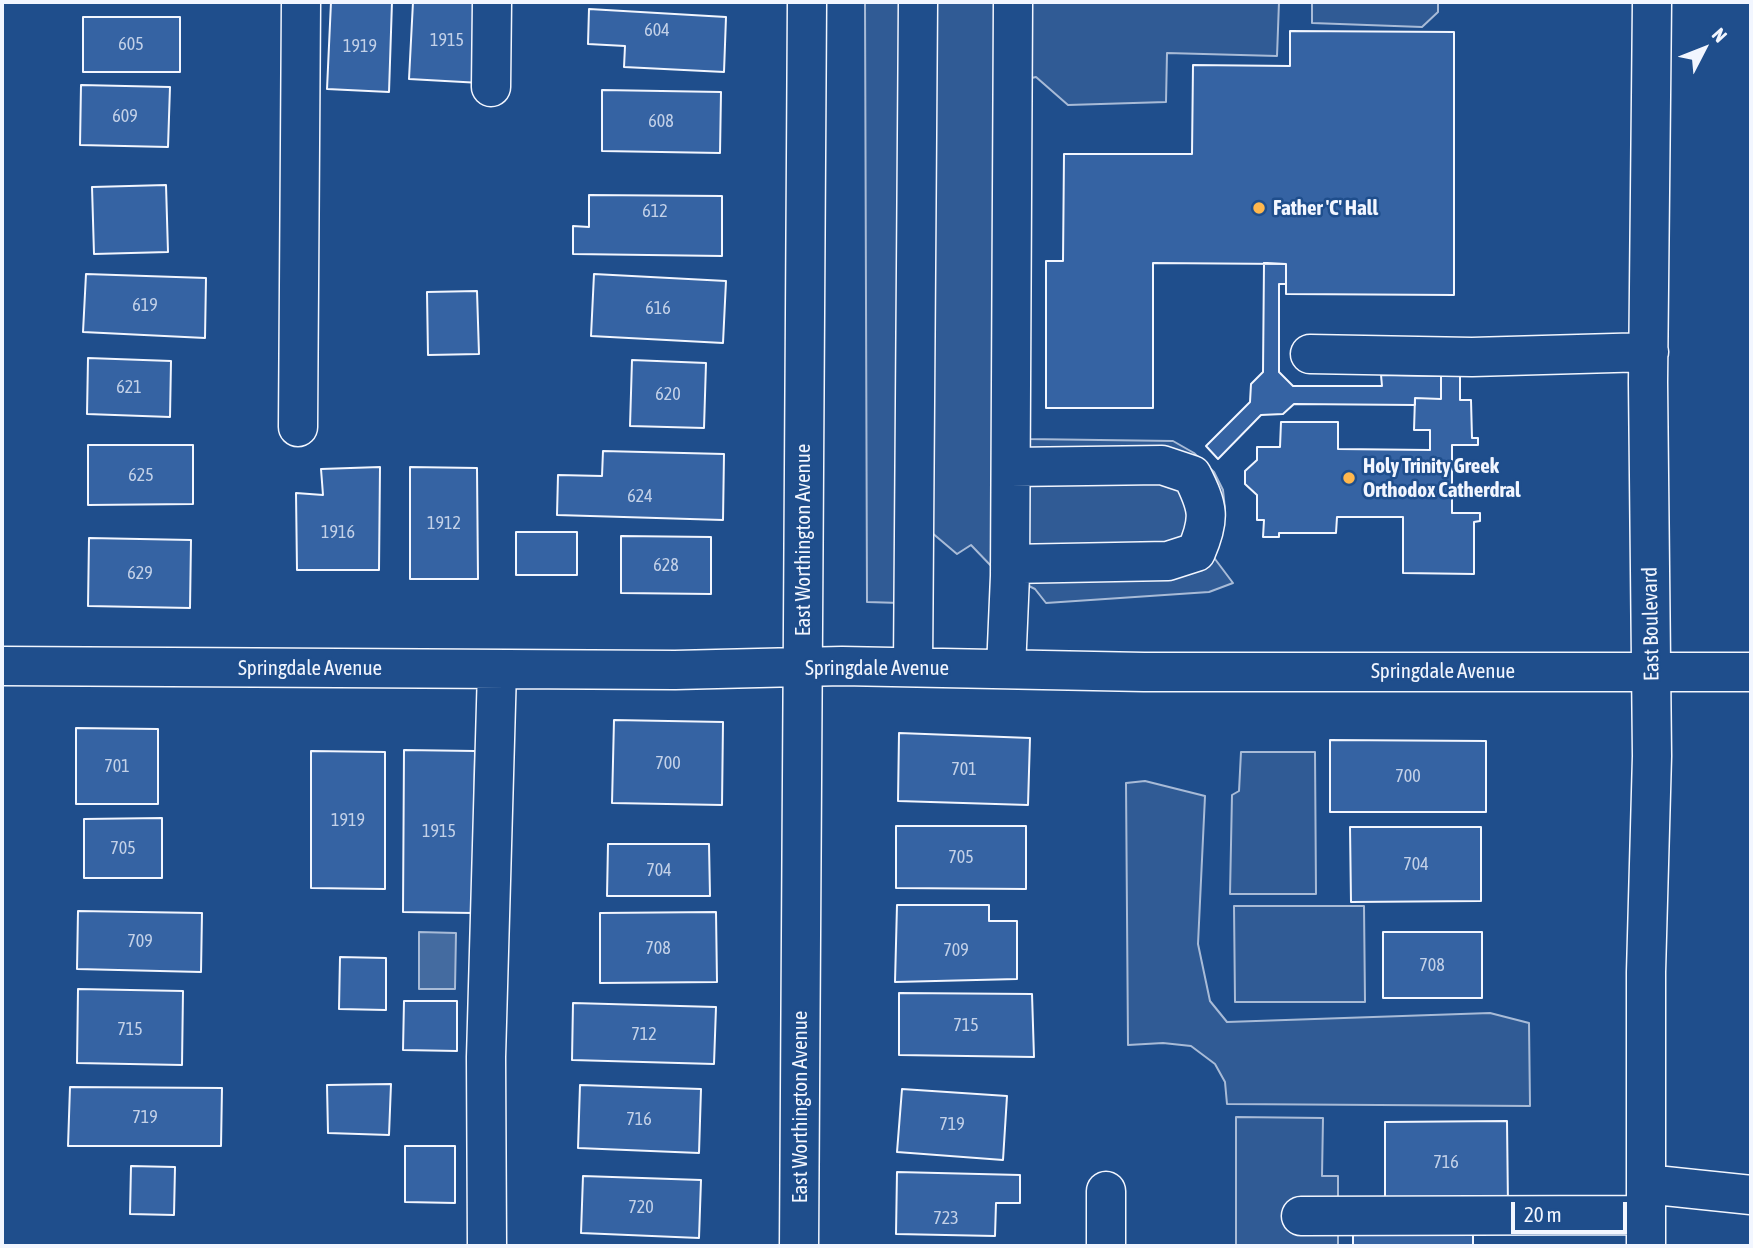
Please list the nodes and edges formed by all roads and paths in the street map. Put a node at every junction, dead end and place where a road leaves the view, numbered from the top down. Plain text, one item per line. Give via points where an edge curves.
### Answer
1 (301, 2) edge
2 (492, 2) edge
3 (807, 2) edge
4 (918, 2) edge
5 (1013, 2) edge
6 (1652, 2) edge
7 (491, 87) dead end
8 (1649, 352) junction
9 (1310, 354) dead end
10 (298, 427) dead end
11 (1011, 467) junction
12 (1010, 564) junction
13 (2, 666) edge
14 (802, 667) junction
15 (913, 667) junction
16 (497, 668) junction
17 (1006, 669) junction
18 (1751, 672) edge
19 (1651, 673) junction
20 (1106, 1191) dead end
21 (1751, 1195) edge
22 (1646, 1215) edge
23 (1301, 1216) dead end
24 (487, 1246) edge
25 (799, 1246) edge
26 (1106, 1246) edge

1 - 10 street
2 - 7 street
3 - 14 street, East Worthington Avenue
4 - 15 street
5 - 11 street
6 - 8 street, East Boulevard
8 - 9 street
8 - 19 street, East Boulevard
11 - 12 street
11 - 12 street via 1162,465 1192,475 1205,502 1207,527 1196,552 1168,561
12 - 17 street
13 - 16 street, Springdale Avenue
14 - 15 street, Springdale Avenue
14 - 16 street, Springdale Avenue
14 - 25 street, East Worthington Avenue
15 - 17 street, Springdale Avenue
16 - 24 street via 486,1056
17 - 19 street, Springdale Avenue
18 - 19 street, Springdale Avenue
19 - 22 street, East Boulevard
20 - 26 street
21 - 22 street
22 - 23 street

